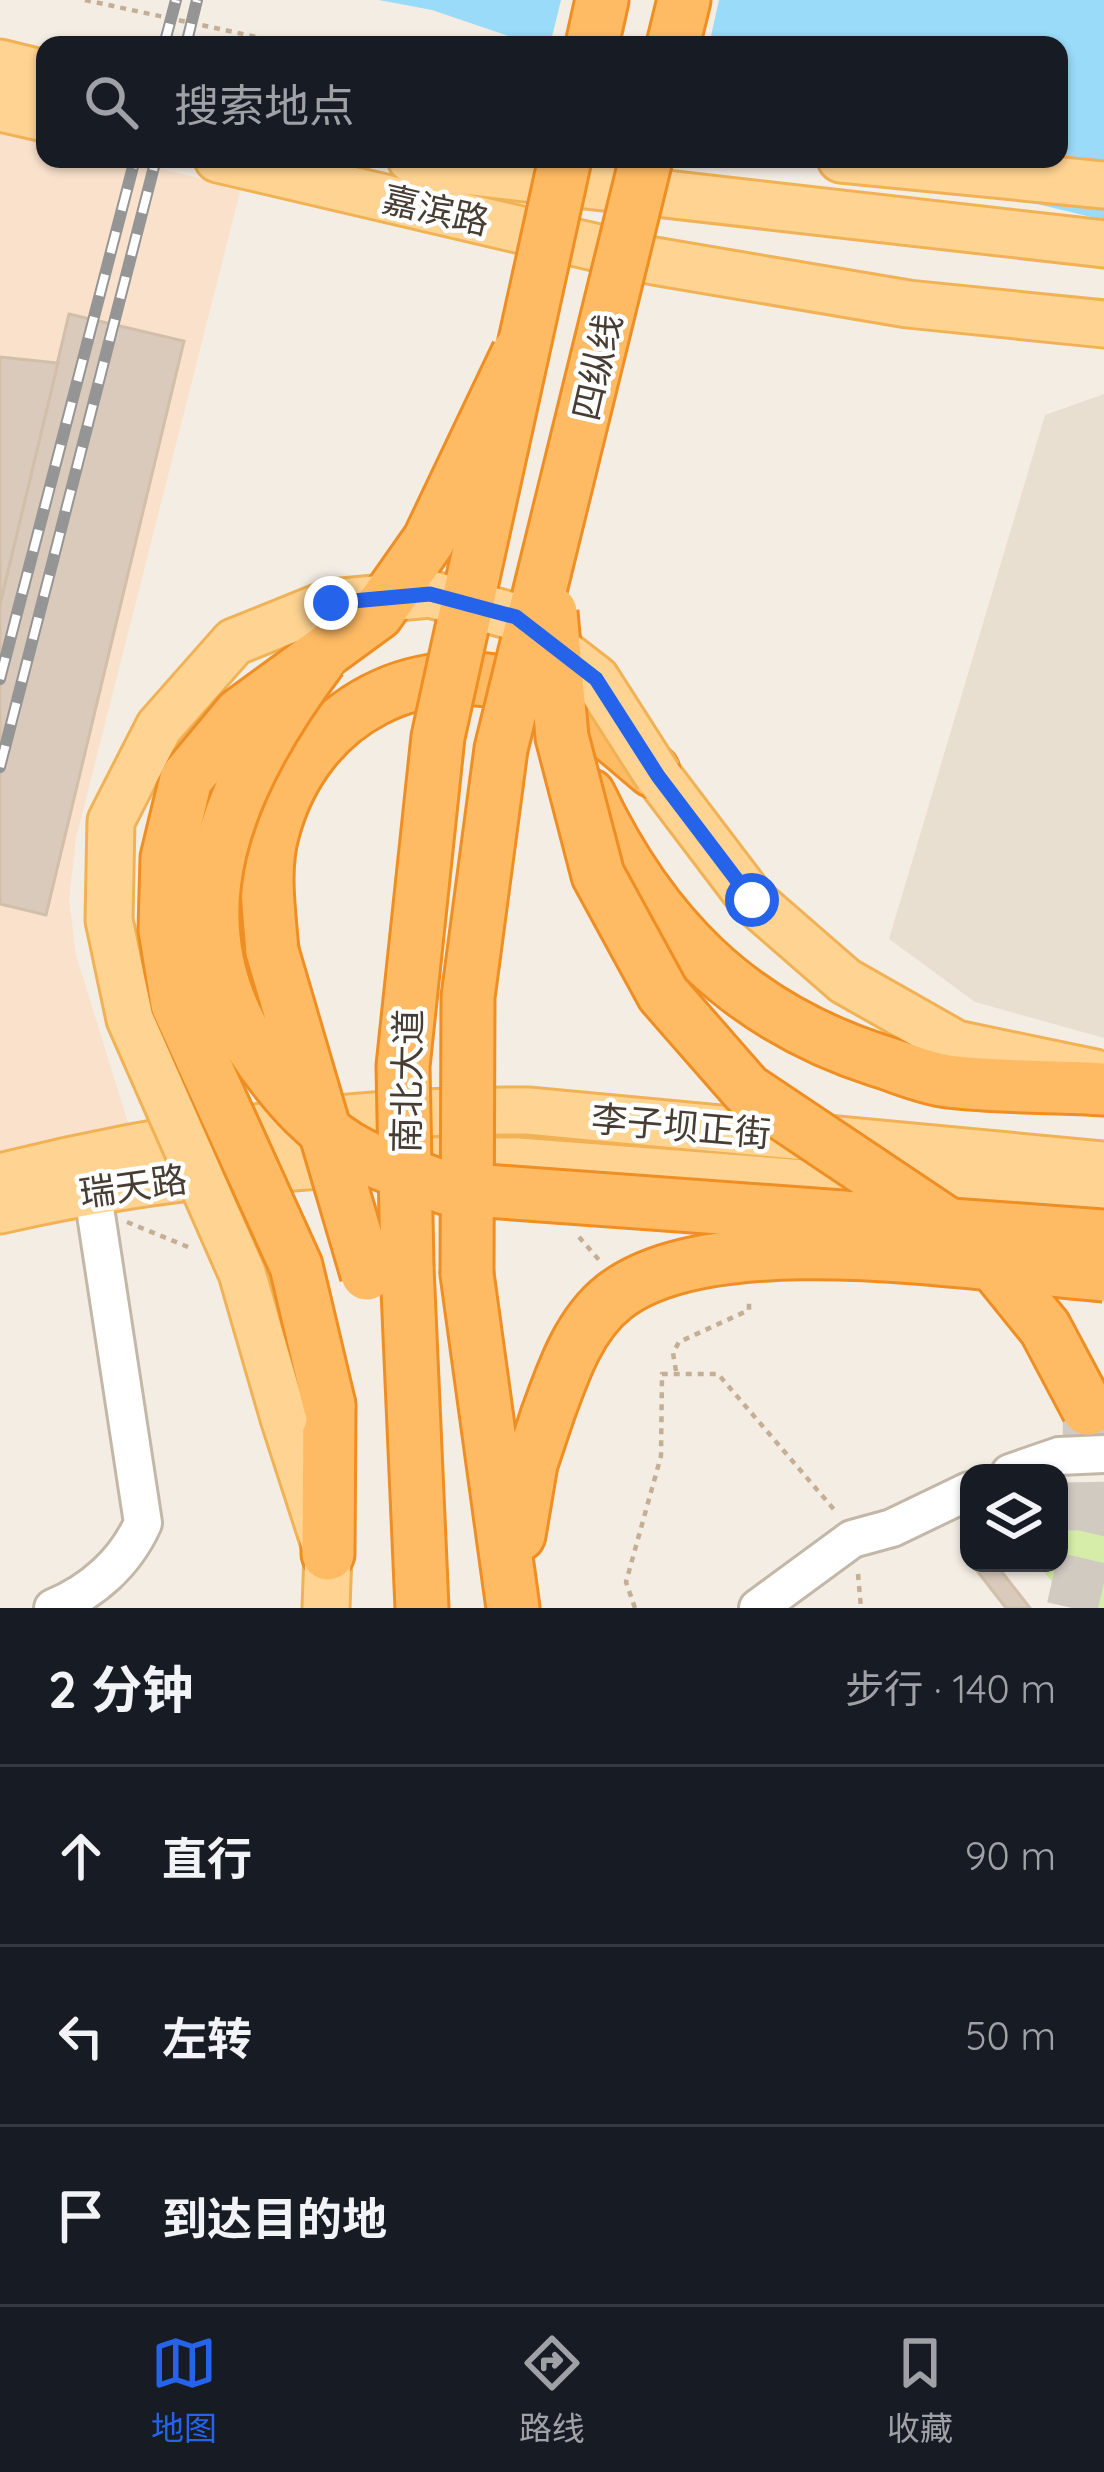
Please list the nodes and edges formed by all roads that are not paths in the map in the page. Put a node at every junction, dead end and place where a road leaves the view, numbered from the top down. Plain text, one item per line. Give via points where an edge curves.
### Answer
1 (602, 0) edge
2 (684, 0) edge
3 (594, 36) edge
4 (676, 36) edge
5 (0, 63) edge
6 (36, 72) edge
7 (0, 108) edge
8 (36, 116) edge
9 (256, 168) edge
10 (451, 168) edge
11 (563, 168) edge
12 (644, 168) edge
13 (932, 168) edge
14 (1104, 185) edge
15 (1104, 244) edge
16 (654, 261) junction
17 (1104, 303) edge
18 (1104, 324) edge
19 (518, 353) junction
20 (548, 576) junction
21 (321, 658) junction
22 (562, 737) junction
23 (658, 776) junction
24 (1104, 1075) edge
25 (1104, 1089) edge
26 (1104, 1135) edge
27 (262, 1150) junction
28 (1104, 1165) edge
29 (0, 1177) edge
30 (92, 1189) junction
31 (1104, 1206) edge
32 (0, 1210) edge
33 (1104, 1236) edge
34 (387, 1271) junction
35 (1104, 1275) edge
36 (307, 1411) junction
37 (1096, 1431) edge
38 (1036, 1464) edge
39 (960, 1495) edge
40 (328, 1554) joint
41 (52, 1608) edge
42 (326, 1608) edge
43 (422, 1608) edge
44 (515, 1608) edge
45 (758, 1608) edge

1 - 3 highway
2 - 4 highway
5 - 6 main road
7 - 8 main road
9 - 16 main road, 嘉滨路
10 - 15 main road, 嘉滨路, bridge
11 - 19 highway, bridge
12 - 20 highway, 四纵线, bridge
13 - 14 main road
16 - 17 main road
16 - 18 main road via 908,304
19 - 21 highway, bridge via 429,540 377,614
19 - 34 highway, 南北大道, bridge via 438,737
20 - 22 highway, bridge
20 - 44 highway, 南北大道, bridge via 501,749 468,997 467,1274
21 - 33 highway, bridge via 273,722 234,796 215,872 213,946 235,1022 290,1100 357,1153 445,1188
21 - 36 highway, bridge via 240,714 186,779 167,858 165,929 177,1004 296,1266
22 - 25 highway, bridge via 617,854 677,934 745,998 833,1046 943,1081
22 - 37 highway, bridge via 598,875 663,994 747,1090 976,1244 1045,1328
23 - 24 main road via 752,900 845,981 956,1044
23 - 34 highway, bridge via 586,715 488,677 432,678 376,695 332,729 295,775 272,832 272,951
23 - 36 main road, bridge via 596,679 516,617 430,594 331,603 233,642 159,727 111,820 109,920 130,1019
26 - 27 main road, bridge via 491,1084 359,1096
27 - 28 main road, 李子坝正街 via 450,1110 529,1111
27 - 29 main road, 瑞天路 via 89,1154
27 - 30 main road, 瑞天路
27 - 31 main road, 李子坝正街
30 - 32 main road, 瑞天路
30 - 41 street via 142,1523 88,1593
34 - 43 highway
35 - 44 highway, bridge via 801,1252 670,1270 614,1297 571,1351 548,1416 520,1518
36 - 40 highway
37 - 38 street
39 - 45 street via 852,1539
40 - 42 main road

